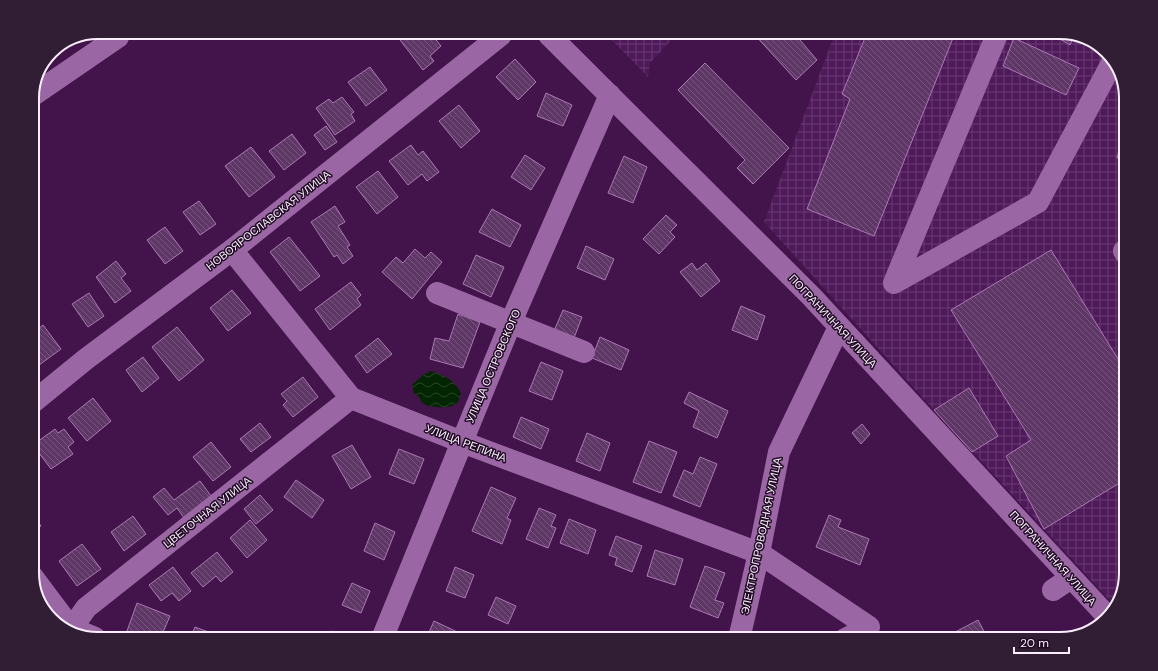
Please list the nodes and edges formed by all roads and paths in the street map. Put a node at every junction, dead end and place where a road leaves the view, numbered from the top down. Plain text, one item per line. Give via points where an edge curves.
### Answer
1 (115, 39) edge
2 (496, 39) edge
3 (554, 39) edge
4 (995, 39) edge
5 (1110, 67) edge
6 (39, 91) edge
7 (610, 95) junction
8 (232, 250) junction
9 (437, 293) dead end
10 (511, 322) junction
11 (839, 327) junction
12 (584, 352) dead end
13 (39, 397) edge
14 (351, 398) junction
15 (462, 442) junction
16 (759, 553) junction
17 (1071, 578) junction
18 (41, 589) edge
19 (1054, 590) dead end
20 (1103, 613) edge
21 (64, 621) edge
22 (74, 626) edge
23 (385, 632) edge
24 (742, 632) edge
25 (858, 632) edge

1 - 6 street
2 - 8 street, НОВОЯРОСЛАВСКАЯ УЛИЦА
3 - 7 street, ПОГРАНИЧНАЯ УЛИЦА
4 - 5 street via 894,283 1038,202
7 - 10 street, УЛИЦА ОСТРОВСКОГО
7 - 11 street, ПОГРАНИЧНАЯ УЛИЦА
8 - 13 street, НОВОЯРОСЛАВСКАЯ УЛИЦА via 86,358
8 - 14 street, УЛИЦА РЕПИНА
9 - 10 street
10 - 12 street
10 - 15 street, УЛИЦА ОСТРОВСКОГО
11 - 16 street, ЭЛЕКТРОПРОВОДНАЯ УЛИЦА via 779,452
11 - 17 street, ПОГРАНИЧНАЯ УЛИЦА
14 - 15 street, УЛИЦА РЕПИНА
14 - 22 street, ЦВЕТОЧНАЯ УЛИЦА via 86,608
15 - 16 street, УЛИЦА РЕПИНА
15 - 23 street, УЛИЦА ОСТРОВСКОГО
16 - 24 street, ЭЛЕКТРОПРОВОДНАЯ УЛИЦА
16 - 25 street, УЛИЦА РЕПИНА via 868,627
17 - 19 street
17 - 20 street, ПОГРАНИЧНАЯ УЛИЦА
18 - 21 street

